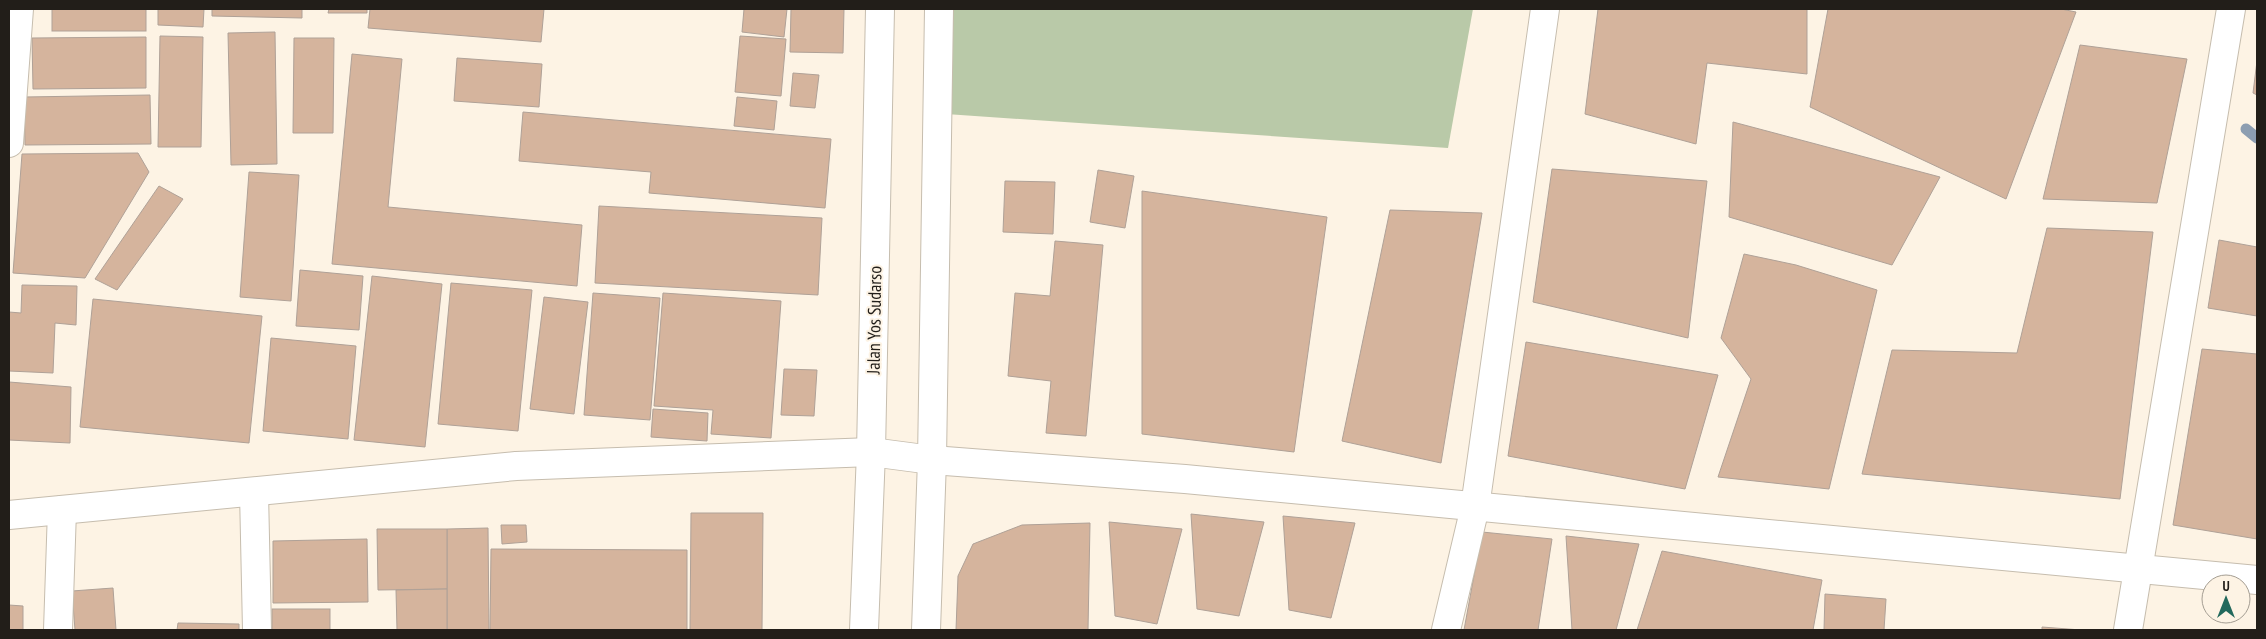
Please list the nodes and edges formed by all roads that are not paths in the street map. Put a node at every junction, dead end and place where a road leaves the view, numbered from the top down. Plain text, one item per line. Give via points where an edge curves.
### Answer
1 (19, 9) edge
2 (880, 9) edge
3 (939, 9) edge
4 (1545, 9) edge
5 (2231, 9) edge
6 (9, 143) edge
7 (871, 452) junction
8 (932, 460) junction
9 (254, 492) junction
10 (1475, 507) junction
11 (62, 510) junction
12 (9, 515) edge
13 (2139, 570) junction
14 (2257, 580) edge
15 (58, 630) edge
16 (257, 630) edge
17 (864, 630) edge
18 (926, 630) edge
19 (1446, 630) edge
20 (2128, 630) edge

1 - 6 main road
2 - 7 main road, Jalan Yos Sudarso
3 - 8 main road
4 - 10 main road
5 - 13 main road
7 - 8 main road
7 - 9 main road via 516,466
7 - 17 main road, Jalan Yos Sudarso
8 - 10 main road via 1185,479
8 - 18 main road
9 - 11 main road
9 - 16 main road
10 - 13 main road
10 - 19 main road
11 - 12 main road
11 - 15 main road
13 - 14 main road
13 - 20 main road

